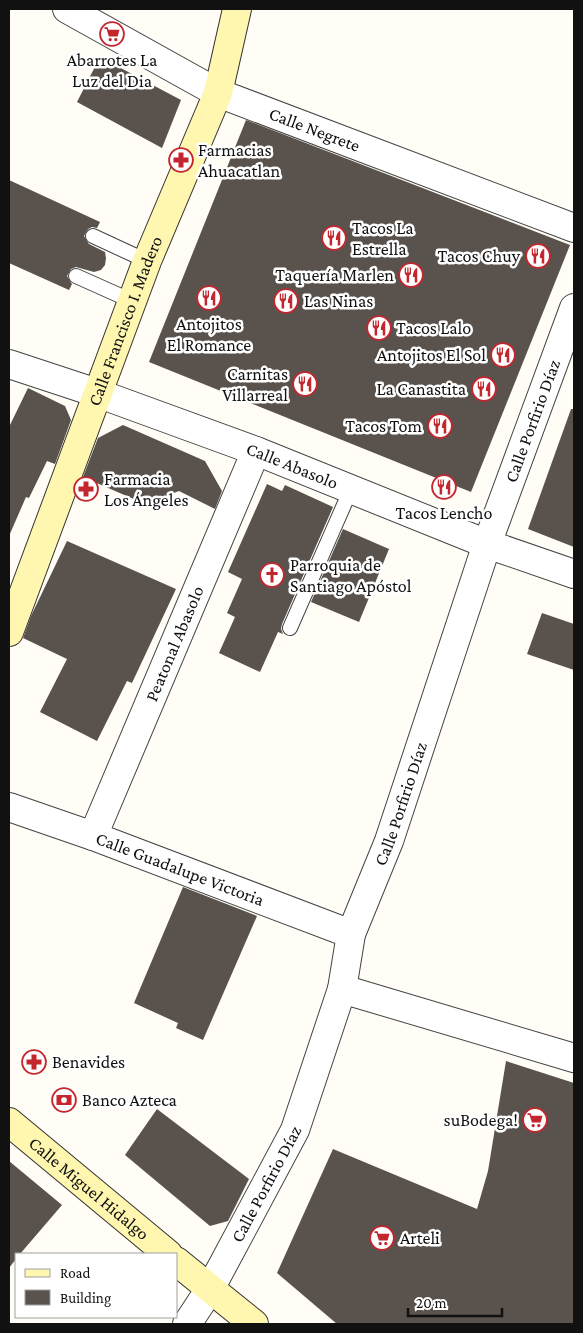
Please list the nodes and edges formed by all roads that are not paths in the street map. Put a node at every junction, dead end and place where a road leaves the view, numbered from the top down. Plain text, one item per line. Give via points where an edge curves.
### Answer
1 (67, 9) edge
2 (237, 9) edge
3 (218, 92) junction
4 (574, 228) edge
5 (93, 236) dead end
6 (147, 261) junction
7 (76, 276) dead end
8 (132, 301) junction
9 (574, 308) edge
10 (9, 364) edge
11 (97, 393) junction
12 (256, 451) junction
13 (351, 490) junction
14 (487, 544) junction
15 (574, 574) edge
16 (290, 628) dead end
17 (9, 632) edge
18 (9, 807) edge
19 (93, 836) junction
20 (351, 934) junction
21 (342, 989) junction
22 (574, 1058) edge
23 (9, 1122) edge
24 (167, 1253) edge
25 (178, 1263) edge
26 (210, 1289) junction
27 (187, 1324) edge
28 (254, 1324) edge

1 - 3 street, Calle Negrete
2 - 3 street, Calle Francisco I. Madero
3 - 4 street, Calle Negrete
3 - 6 street, Calle Francisco I. Madero
5 - 6 lane
6 - 8 street, Calle Francisco I. Madero
7 - 8 lane
8 - 11 street, Calle Francisco I. Madero
9 - 14 street, Calle Porfirio Díaz
10 - 11 street, Calle Abasolo
11 - 12 street, Calle Abasolo
11 - 17 street, Calle Francisco I. Madero
12 - 13 street, Calle Abasolo
12 - 19 street, Peatonal Abasolo
13 - 14 street, Calle Abasolo
13 - 16 lane
14 - 15 street, Calle Abasolo
14 - 20 street, Calle Porfirio Díaz via 388,841
18 - 19 street, Calle Guadalupe Victoria
19 - 20 street, Calle Guadalupe Victoria
20 - 21 street, Calle Porfirio Díaz
21 - 22 street
21 - 26 street, Calle Porfirio Díaz via 295,1130
23 - 24 street, Calle Miguel Hidalgo
25 - 26 street
26 - 27 street, Calle Porfirio Díaz
26 - 28 street

